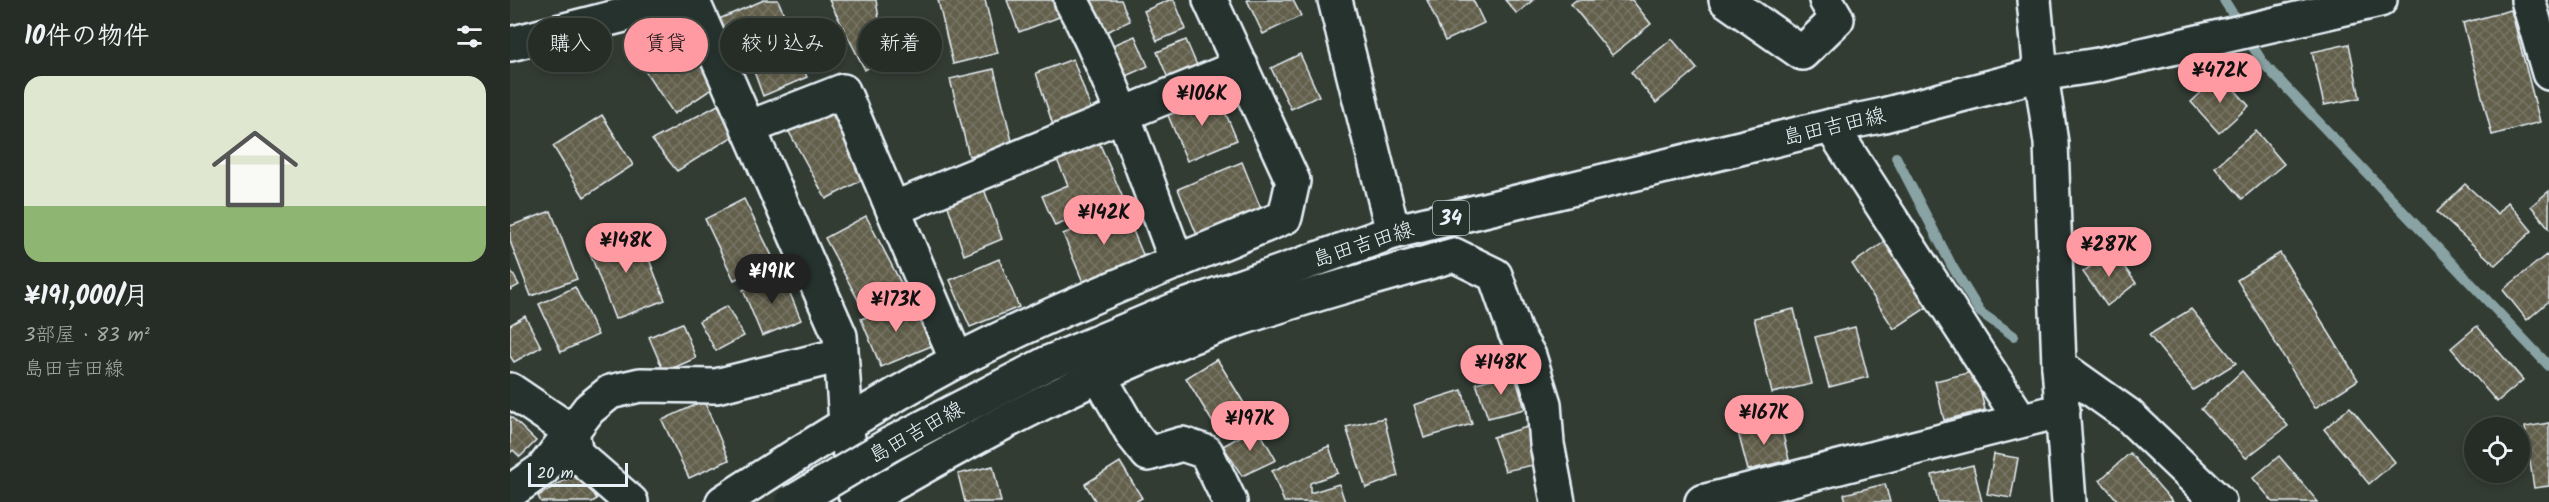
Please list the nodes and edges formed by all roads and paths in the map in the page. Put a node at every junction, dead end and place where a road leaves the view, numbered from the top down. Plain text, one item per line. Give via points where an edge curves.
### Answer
1 (683, 0) edge
2 (692, 0) edge
3 (1071, 0) edge
4 (1210, 0) edge
5 (1335, 0) edge
6 (1726, 0) edge
7 (1826, 0) edge
8 (2034, 0) edge
9 (2380, 0) edge
10 (2528, 0) edge
11 (510, 44) edge
12 (1241, 66) junction
13 (2549, 73) edge
14 (2041, 74) junction
15 (1121, 115) junction
16 (1831, 126) junction
17 (748, 128) junction
18 (892, 209) junction
19 (1392, 232) junction
20 (1177, 262) junction
21 (841, 355) junction
22 (957, 361) junction
23 (2059, 366) junction
24 (1099, 376) junction
25 (510, 390) edge
26 (2062, 410) junction
27 (2020, 419) junction
28 (846, 423) junction
29 (572, 432) junction
30 (510, 492) edge
31 (631, 502) edge
32 (723, 502) edge
33 (793, 502) edge
34 (856, 502) edge
35 (862, 502) edge
36 (1230, 502) edge
37 (1558, 502) edge
38 (1702, 502) edge
39 (2069, 502) edge
40 (2219, 502) edge

1 - 11 street
2 - 17 street
3 - 15 street
4 - 12 street
5 - 19 street
6 - 7 street via 1802,53 1837,19
8 - 14 street
9 - 14 street, 島田吉田線 via 2098,65
10 - 13 street
12 - 15 street
12 - 20 street via 1293,181 1285,217
14 - 16 street, 島田吉田線 / 34
14 - 23 street via 2051,143
15 - 18 street
15 - 20 street
16 - 19 street, 島田吉田線 / 34
16 - 27 street
17 - 18 street via 843,91
17 - 21 street via 840,336
18 - 22 street
19 - 33 street, 島田吉田線 / 34, bridge via 1177,309 1059,359 889,445
20 - 22 street
21 - 28 street
21 - 29 street via 716,386 640,385 610,392 589,408
22 - 28 street
23 - 26 street
23 - 40 street via 2128,415
24 - 35 street via 1041,403
24 - 36 street via 1148,454 1182,444 1206,452
24 - 37 street via 1233,321 1454,255 1495,275 1515,332 1529,356 1544,404
25 - 29 street
26 - 27 street
26 - 39 street
27 - 38 street
28 - 32 street
28 - 34 street
29 - 30 street via 543,469
29 - 31 street via 576,454

